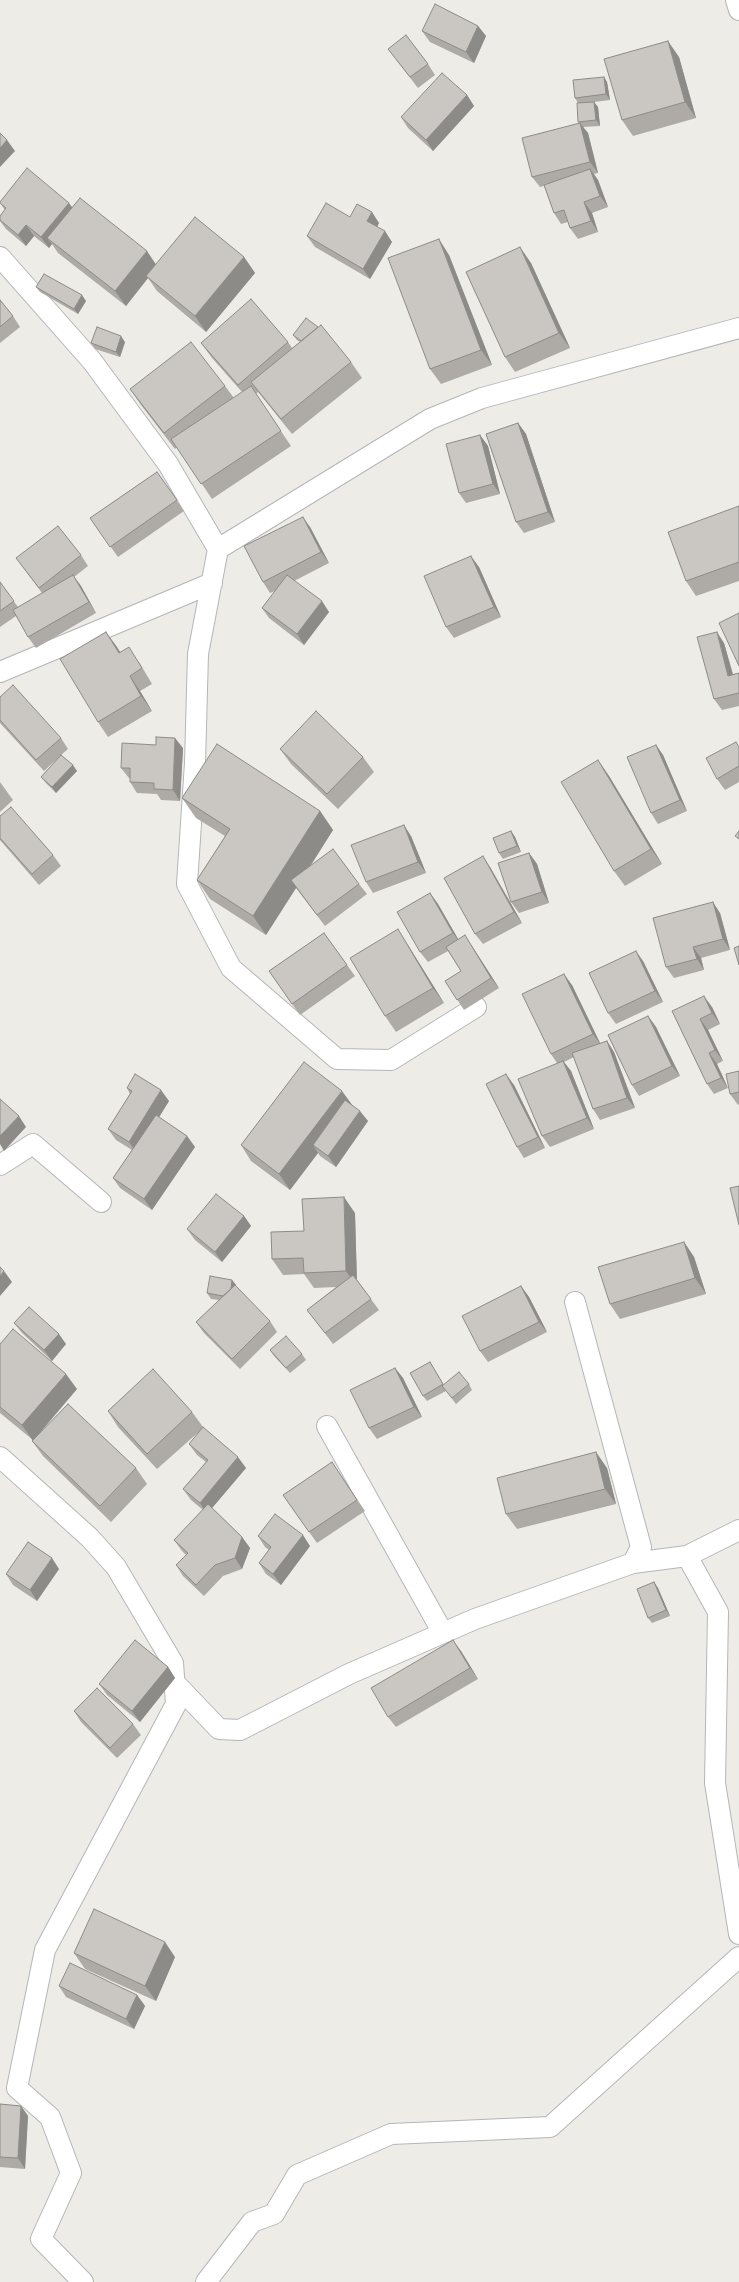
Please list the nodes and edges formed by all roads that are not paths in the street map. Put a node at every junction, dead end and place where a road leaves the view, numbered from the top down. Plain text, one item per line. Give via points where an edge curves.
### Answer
1 (736, 0) edge
2 (739, 10) edge
3 (0, 257) edge
4 (739, 328) edge
5 (218, 550) junction
6 (212, 583) junction
7 (0, 672) edge
8 (476, 1007) dead end
9 (0, 1165) edge
10 (101, 1202) dead end
11 (575, 1302) dead end
12 (327, 1426) dead end
13 (0, 1457) edge
14 (739, 1530) edge
15 (686, 1556) junction
16 (633, 1563) junction
17 (443, 1633) junction
18 (174, 1682) junction
19 (739, 1934) edge
20 (739, 1957) edge
21 (83, 2282) edge
22 (206, 2282) edge

1 - 2 street
3 - 5 street via 92,361 168,464
4 - 5 street via 482,398 430,419
5 - 6 street
6 - 7 street
6 - 8 street via 198,654 187,884 231,968 337,1059 391,1060
9 - 10 street via 33,1144
11 - 16 street via 641,1547
12 - 17 street
13 - 18 street via 90,1538 116,1567 173,1663
14 - 15 street
15 - 16 street
15 - 19 street via 718,1612 715,1783
16 - 17 street
17 - 18 street via 349,1674 240,1730 219,1729
18 - 21 street via 176,1704 45,1950 17,2088 50,2117 71,2173 41,2239
20 - 22 street via 550,2126 391,2134 297,2175 274,2214 252,2222

